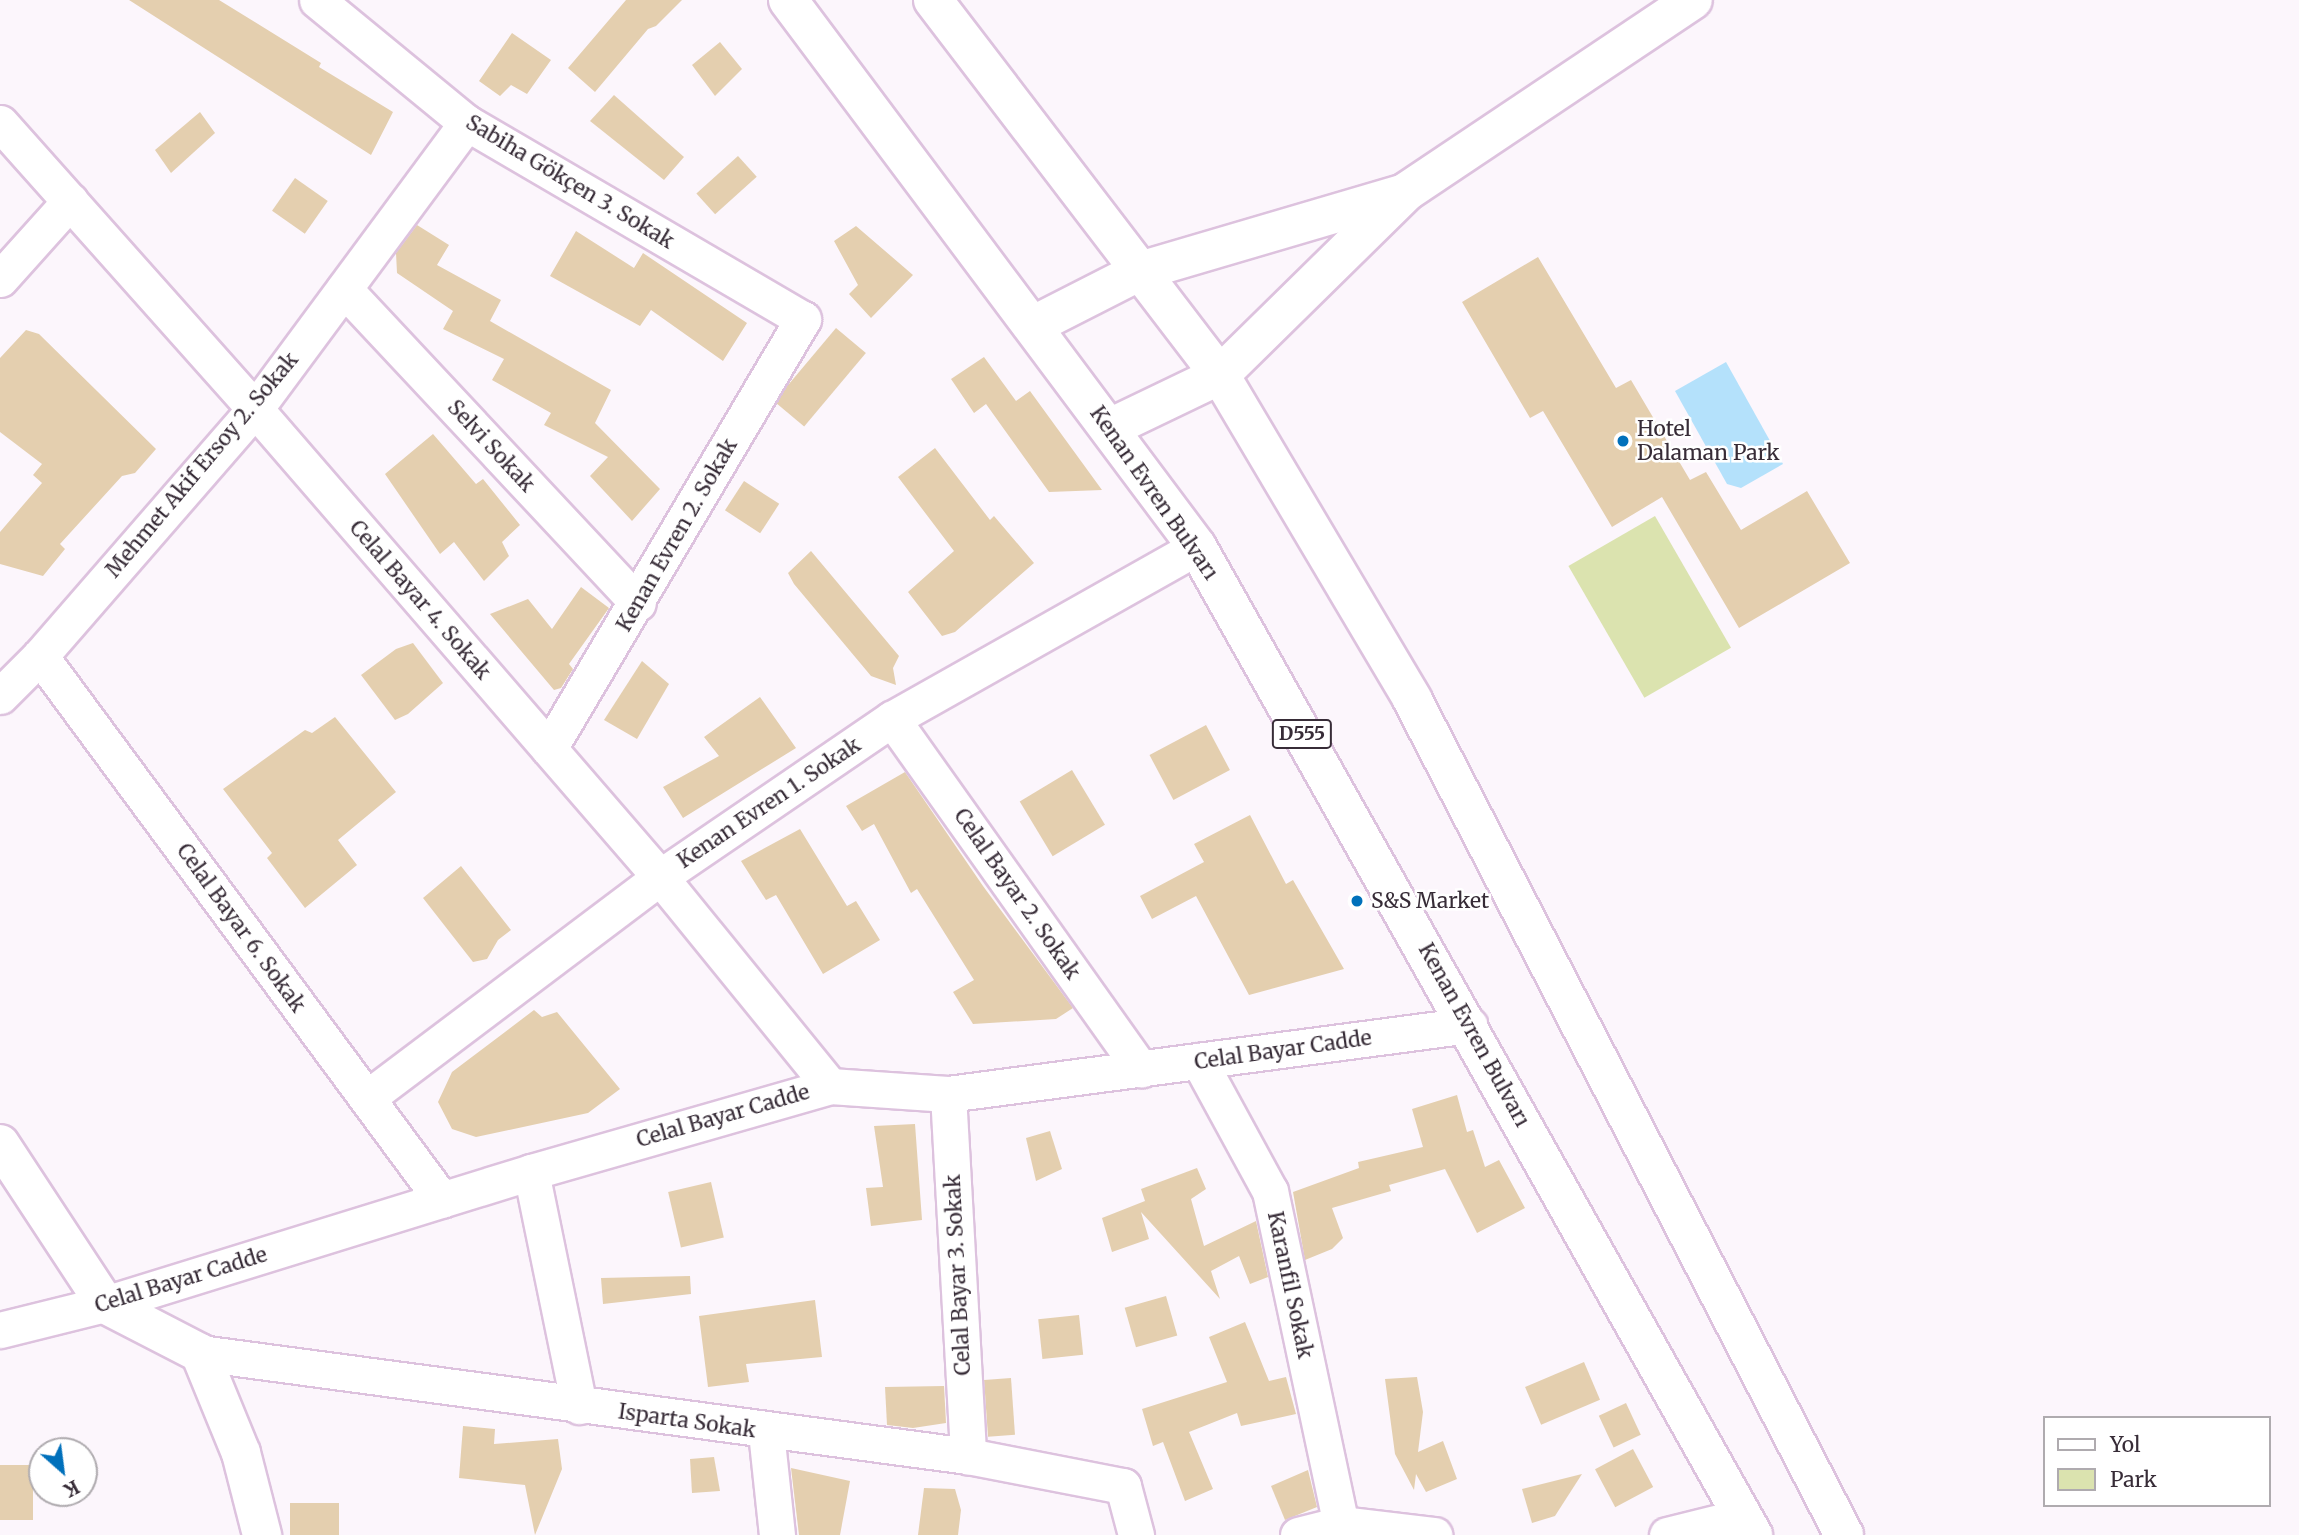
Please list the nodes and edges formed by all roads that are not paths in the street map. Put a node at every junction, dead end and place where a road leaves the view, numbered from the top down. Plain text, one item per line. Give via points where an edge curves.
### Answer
1 (317, 0) edge
2 (788, 0) edge
3 (933, 0) edge
4 (1693, 0) edge
5 (0, 123) edge
6 (467, 123) junction
7 (1406, 192) junction
8 (70, 201) junction
9 (1140, 271) junction
10 (0, 279) edge
11 (344, 289) junction
12 (803, 318) joint
13 (1034, 325) junction
14 (1220, 375) junction
15 (255, 409) junction
16 (1110, 428) junction
17 (1197, 548) junction
18 (638, 603) junction
19 (40, 656) junction
20 (0, 696) edge
21 (892, 719) junction
22 (549, 750) junction
23 (660, 877) junction
24 (1469, 1025) junction
25 (1199, 1061) junction
26 (1142, 1069) junction
27 (830, 1086) junction
28 (948, 1094) junction
29 (367, 1098) junction
30 (0, 1144) edge
31 (531, 1172) junction
32 (442, 1200) junction
33 (105, 1304) junction
34 (0, 1330) edge
35 (200, 1353) junction
36 (579, 1406) junction
37 (766, 1432) junction
38 (968, 1456) junction
39 (1341, 1524) junction
40 (1748, 1526) edge
41 (262, 1535) edge
42 (777, 1535) edge
43 (1136, 1535) edge
44 (1298, 1535) edge
45 (1434, 1535) edge
46 (1667, 1535) edge
47 (1844, 1535) edge

1 - 6 street, Sabiha Gökçen 3. Sokak
2 - 13 main road, Kenan Evren Bulvarı / D555
3 - 9 main road
4 - 7 main road
5 - 8 street, Celal Bayar 4. Sokak
6 - 11 street, Mehmet Akif Ersoy 2. Sokak
6 - 12 street, Sabiha Gökçen 3. Sokak
7 - 9 main road
7 - 14 main road
8 - 10 street
8 - 15 street, Celal Bayar 4. Sokak
9 - 13 main road
9 - 14 main road
11 - 15 street, Mehmet Akif Ersoy 2. Sokak
11 - 18 street, Selvi Sokak
12 - 18 street, Kenan Evren 2. Sokak
13 - 16 main road, Kenan Evren Bulvarı / D555
14 - 16 main road
14 - 47 main road via 1412,699
15 - 19 street, Mehmet Akif Ersoy 2. Sokak
15 - 22 street, Celal Bayar 4. Sokak
16 - 17 main road, Kenan Evren Bulvarı / D555
17 - 21 street, Kenan Evren 1. Sokak
17 - 24 main road, Kenan Evren Bulvarı / D555
18 - 22 street, Kenan Evren 2. Sokak
19 - 20 street, Mehmet Akif Ersoy 2. Sokak
19 - 29 street, Celal Bayar 6. Sokak
21 - 23 street, Kenan Evren 1. Sokak
21 - 26 street, Celal Bayar 2. Sokak
22 - 23 street, Celal Bayar 4. Sokak
23 - 27 street, Celal Bayar 4. Sokak
23 - 29 street, Kenan Evren 1. Sokak
24 - 25 street, Celal Bayar Cadde
24 - 40 main road, Kenan Evren Bulvarı / D555
25 - 26 street, Celal Bayar Cadde
25 - 39 street, Karanfil Sokak via 1270,1191
26 - 28 street, Celal Bayar Cadde
27 - 28 street, Celal Bayar Cadde
27 - 31 street, Celal Bayar Cadde
28 - 38 street, Celal Bayar 3. Sokak
29 - 32 street, Celal Bayar 6. Sokak
30 - 33 main road
31 - 32 street, Celal Bayar Cadde
31 - 36 street
32 - 33 street, Celal Bayar Cadde
33 - 34 street, Celal Bayar Cadde
33 - 35 main road
35 - 36 street, Isparta Sokak
35 - 41 main road via 241,1453
36 - 37 street, Isparta Sokak
37 - 38 street, Isparta Sokak
37 - 42 street
38 - 43 street, Isparta Sokak via 1123,1486
39 - 44 street
39 - 45 street
40 - 46 street

